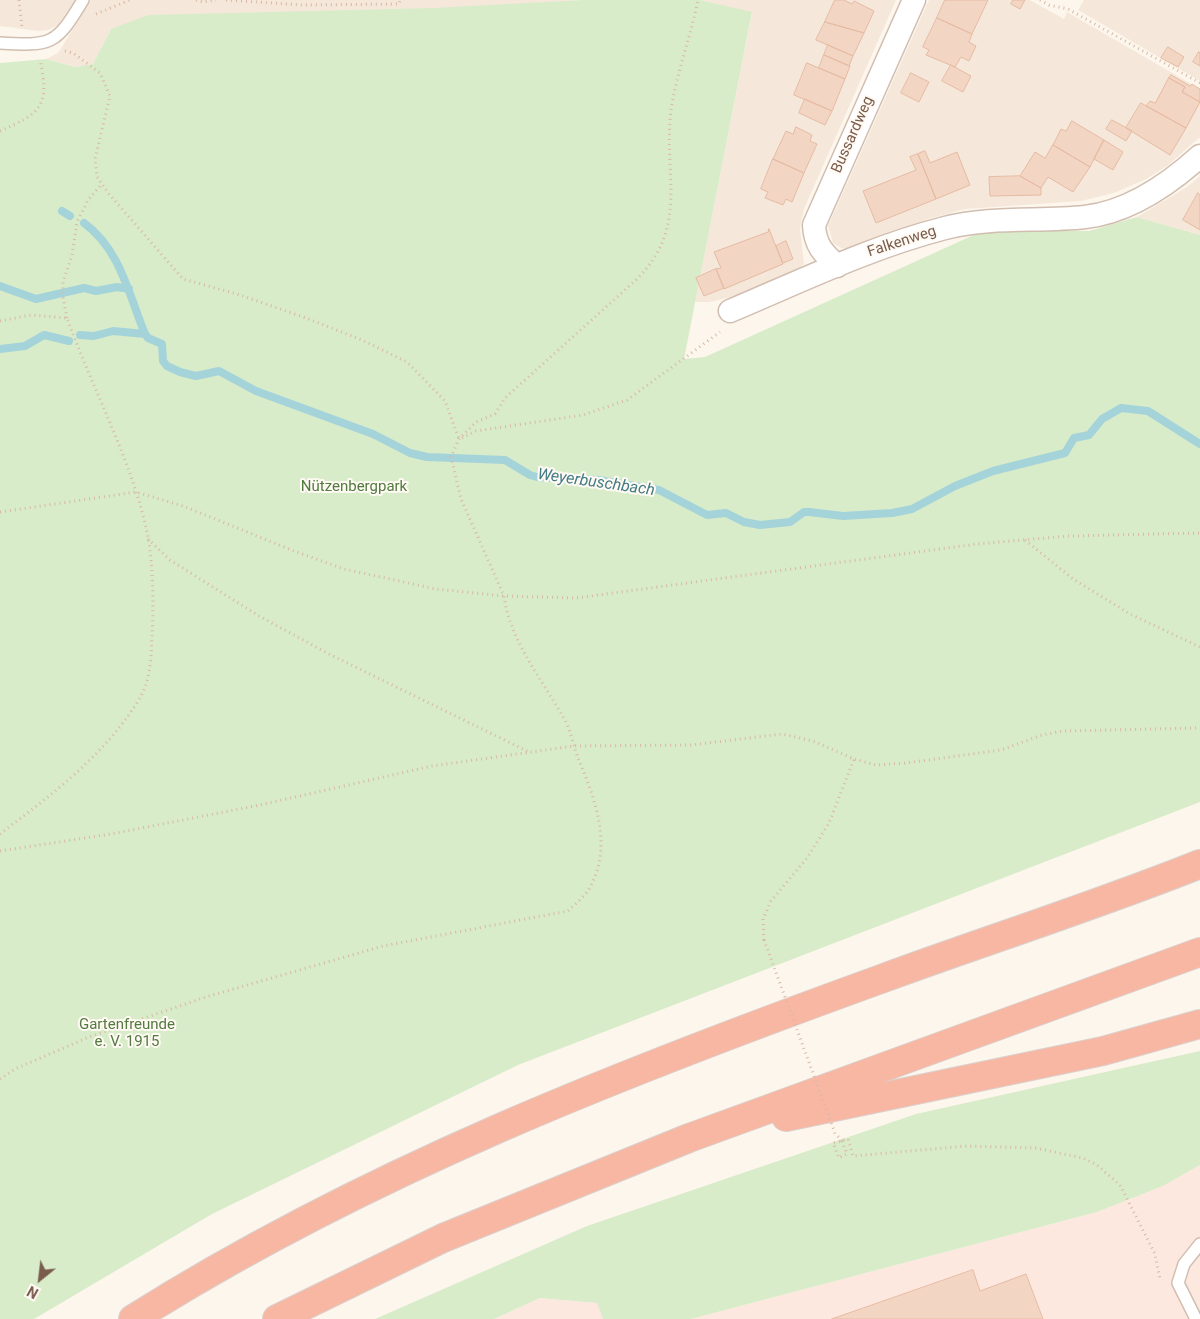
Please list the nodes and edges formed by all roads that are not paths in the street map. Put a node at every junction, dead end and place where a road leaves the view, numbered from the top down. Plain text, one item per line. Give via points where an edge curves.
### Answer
1 (83, 0) edge
2 (914, 0) edge
3 (0, 43) edge
4 (1200, 156) edge
5 (837, 266) junction
6 (730, 311) road end
7 (1200, 864) edge
8 (1200, 952) edge
9 (1200, 1024) edge
10 (689, 1138) junction
11 (1200, 1244) edge
12 (133, 1319) edge
13 (277, 1319) edge
14 (1196, 1319) edge

1 - 3 lane via 68,25 55,38 37,45
2 - 5 street, Bussardweg via 814,225 818,248
4 - 5 street, Falkenweg via 1148,196 1117,209 1086,217 976,222 946,228 886,245
5 - 6 street, Falkenweg
7 - 12 highway via 861,986 505,1125 315,1215 228,1261
8 - 10 highway
9 - 10 highway via 1103,1051
10 - 13 highway via 444,1238
11 - 14 lane via 1184,1264 1178,1283

